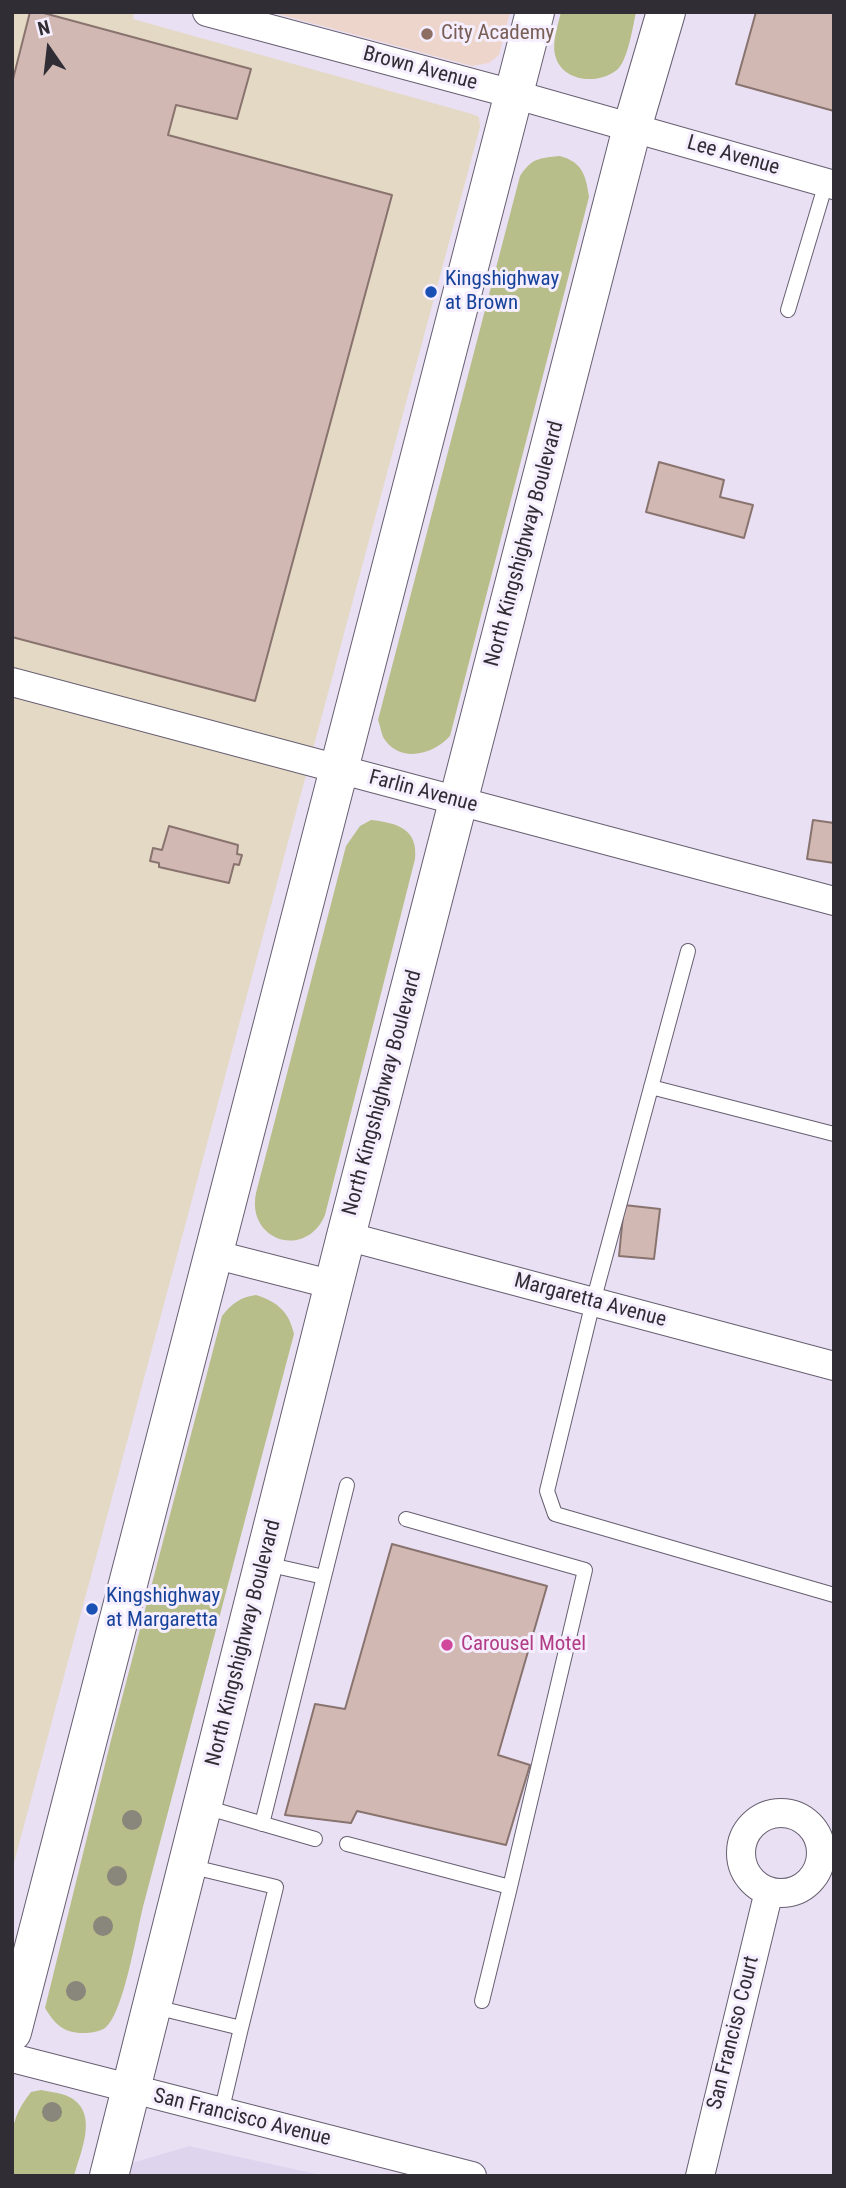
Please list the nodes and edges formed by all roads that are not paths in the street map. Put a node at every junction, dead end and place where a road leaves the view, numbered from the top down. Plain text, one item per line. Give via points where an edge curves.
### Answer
1 (207, 12) edge
2 (535, 12) edge
3 (666, 12) edge
4 (251, 18) edge
5 (513, 94) junction
6 (632, 128) junction
7 (830, 184) edge
8 (788, 310) dead end
9 (12, 682) edge
10 (338, 769) junction
11 (458, 801) junction
12 (834, 901) edge
13 (688, 951) dead end
14 (651, 1087) junction
15 (834, 1134) edge
16 (346, 1236) junction
17 (213, 1254) junction
18 (334, 1285) junction
19 (593, 1302) junction
20 (834, 1366) edge
21 (347, 1485) dead end
22 (406, 1519) dead end
23 (264, 1563) junction
24 (324, 1577) junction
25 (834, 1595) edge
26 (203, 1807) junction
27 (262, 1824) junction
28 (315, 1839) dead end
29 (347, 1844) dead end
30 (188, 1866) junction
31 (510, 1887) junction
32 (769, 1891) dead end
33 (482, 2001) dead end
34 (153, 2007) junction
35 (242, 2028) junction
36 (12, 2032) edge
37 (12, 2058) edge
38 (132, 2090) junction
39 (220, 2113) junction
40 (407, 2168) edge
41 (109, 2176) edge
42 (472, 2176) edge
43 (700, 2176) edge

1 - 4 street, Brown Avenue
2 - 5 main road
3 - 6 main road, North Kingshighway Boulevard
4 - 5 street, Brown Avenue
5 - 6 street, Brown Avenue
5 - 10 main road
6 - 7 street, Lee Avenue
6 - 11 main road, North Kingshighway Boulevard
7 - 8 lane
9 - 10 street, Farlin Avenue
10 - 11 street, Farlin Avenue
10 - 17 main road
11 - 12 street, Farlin Avenue
11 - 16 main road, North Kingshighway Boulevard
13 - 14 lane
14 - 15 lane
14 - 19 lane
16 - 18 main road, North Kingshighway Boulevard
16 - 19 street, Margaretta Avenue
17 - 18 street
17 - 36 main road
18 - 23 main road, North Kingshighway Boulevard
19 - 20 street, Margaretta Avenue
19 - 25 lane via 547,1491 555,1514
21 - 24 lane
22 - 31 lane via 585,1570
23 - 24 lane
23 - 26 main road, North Kingshighway Boulevard
24 - 27 lane
26 - 27 lane
26 - 30 main road, North Kingshighway Boulevard
27 - 28 lane
29 - 31 lane
30 - 34 main road, North Kingshighway Boulevard
30 - 35 lane via 276,1887
31 - 33 lane
32 - 43 street, San Franciso Court
34 - 35 lane
34 - 38 main road, North Kingshighway Boulevard
35 - 39 lane
37 - 38 street, San Francisco Avenue
38 - 39 street, San Francisco Avenue
38 - 41 main road, North Kingshighway Boulevard
39 - 40 street, San Francisco Avenue
40 - 42 street, San Francisco Avenue

